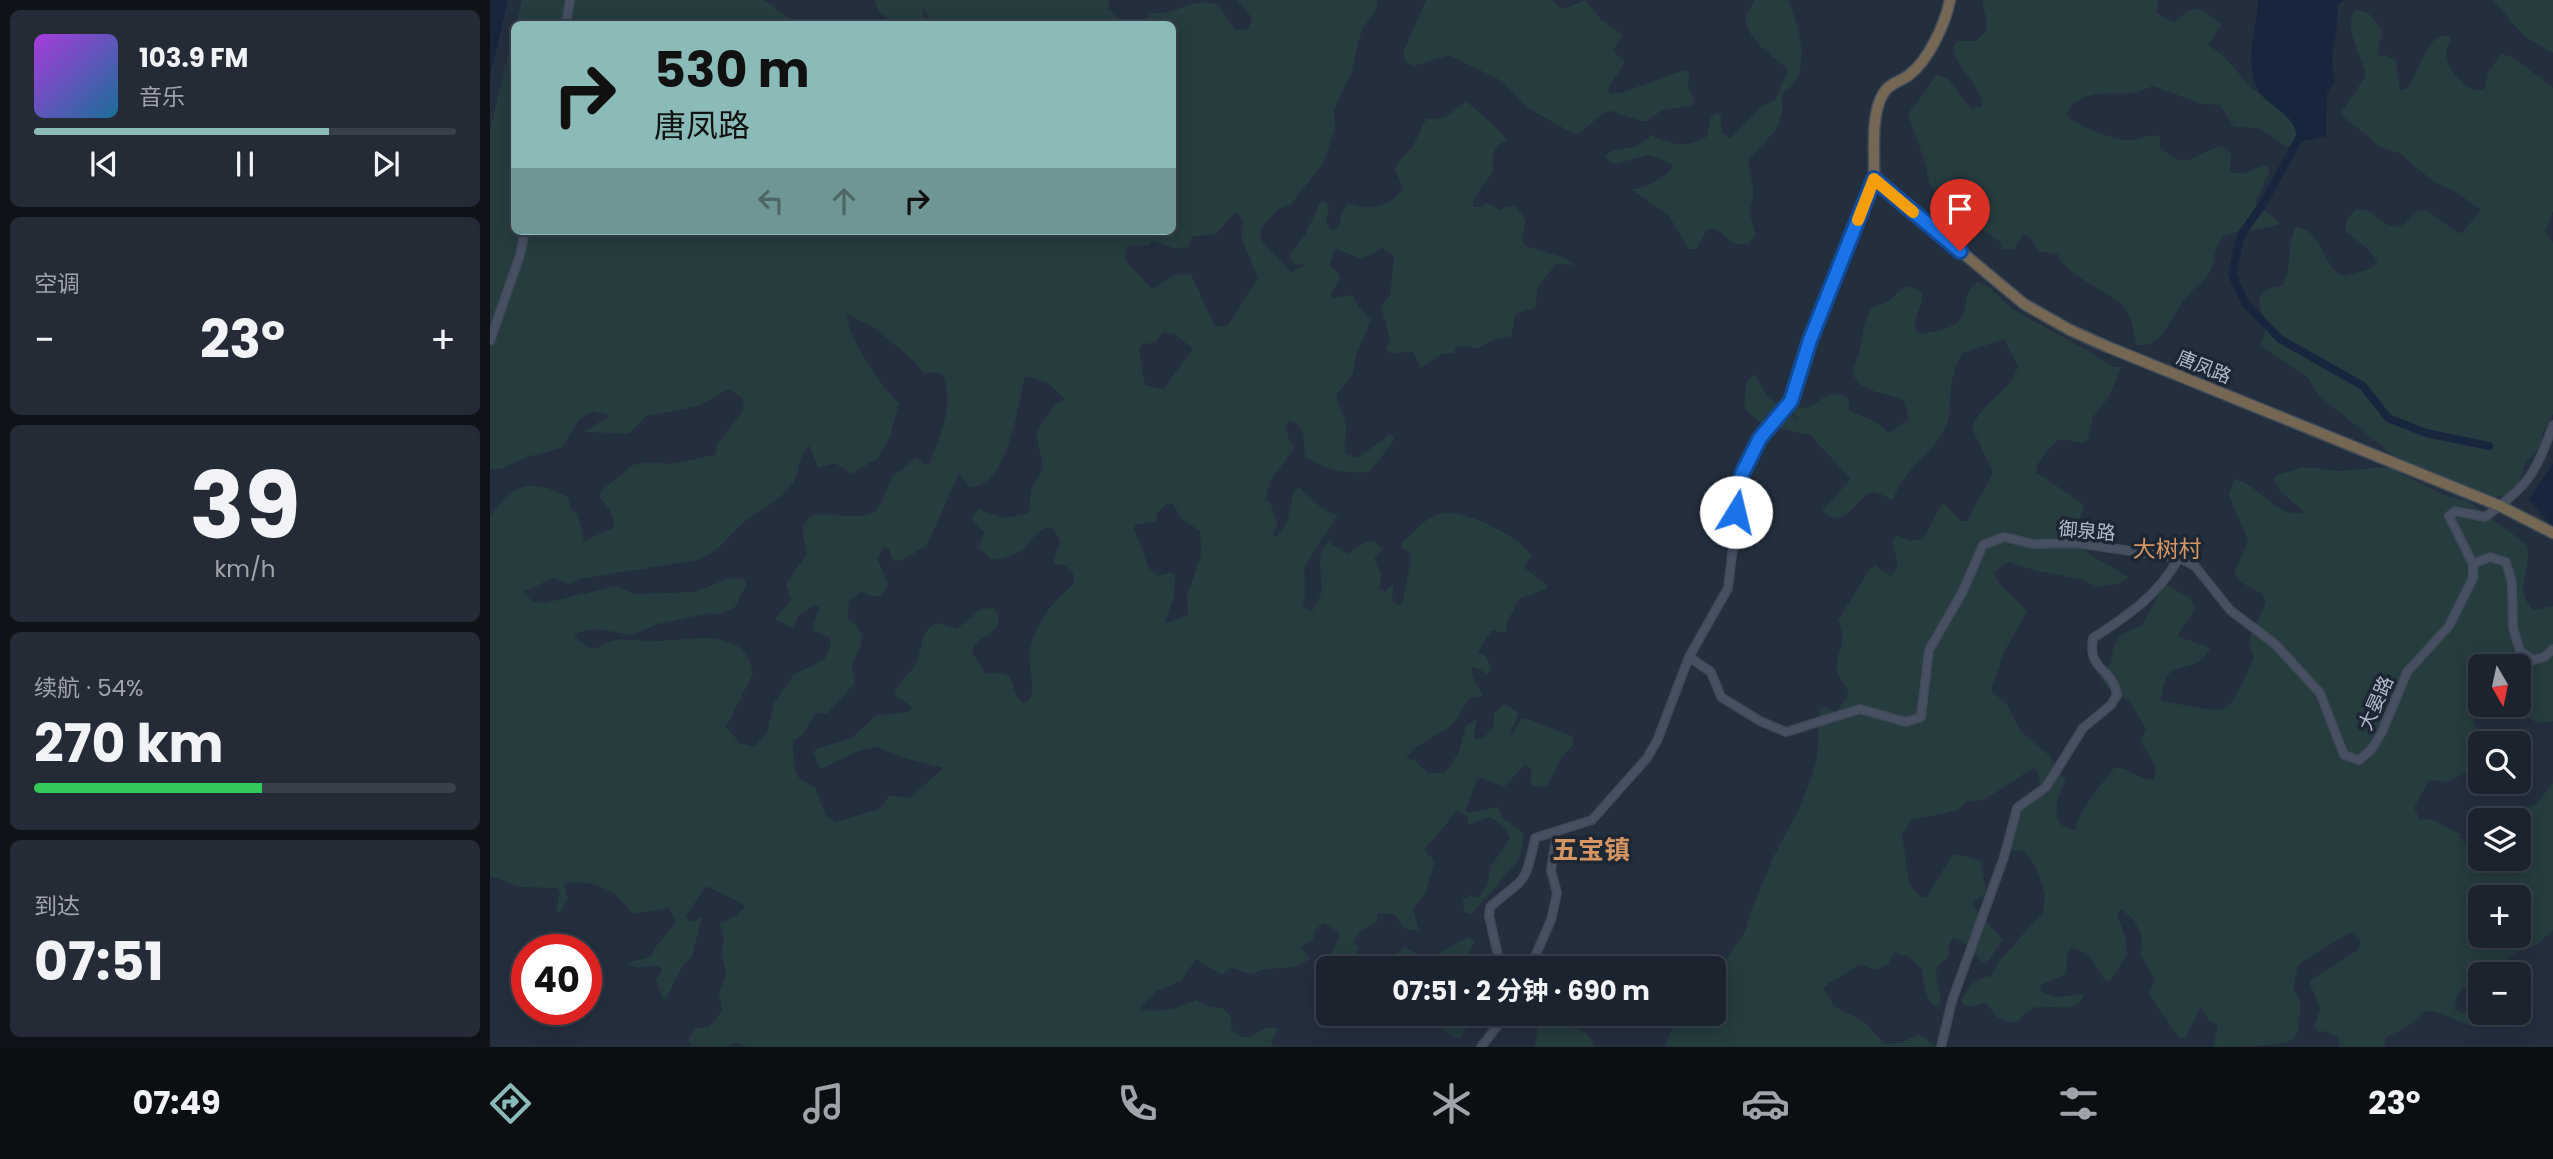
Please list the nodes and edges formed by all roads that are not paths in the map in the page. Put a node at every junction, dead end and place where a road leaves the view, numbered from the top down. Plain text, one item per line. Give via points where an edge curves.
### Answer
1 (570, 0) edge
2 (1950, 0) edge
3 (566, 21) edge
4 (1874, 179) junction
5 (524, 235) edge
6 (490, 341) edge
7 (2553, 425) edge
8 (2500, 506) junction
9 (2553, 533) edge
10 (2179, 558) junction
11 (2473, 564) junction
12 (2553, 649) edge
13 (1689, 657) junction
14 (1557, 832) junction
15 (1498, 956) edge
16 (1535, 956) edge
17 (1496, 1026) edge
18 (1481, 1047) edge
19 (1941, 1047) edge

1 - 3 street
2 - 4 highway via 1928,53 1910,75 1883,93 1877,110
4 - 8 highway, 唐凤路 via 2024,304 2070,330
4 - 13 street via 1810,340 1791,401 1760,438 1742,474 1728,589
5 - 6 street
7 - 8 street via 2530,480
8 - 9 highway, 唐凤路
8 - 11 street via 2485,517 2455,511 2449,516
10 - 11 street, 大晏路 via 2195,566 2230,610 2275,644 2320,693 2344,755 2359,760 2382,732 2407,672 2449,626 2473,578
10 - 13 street, 御泉路 via 2004,537 1983,545 1929,650 1921,717 1906,722 1860,709 1786,732 1721,697 1711,671
10 - 19 street via 2166,582 2136,611 2093,638 2094,663 2115,682 2118,695 2083,728 2046,788 2017,808
11 - 12 street via 2490,557 2505,562 2520,651 2533,660
13 - 14 street via 1647,758 1592,820
14 - 15 street via 1535,838 1528,872 1490,907
14 - 16 street via 1551,870 1557,893
17 - 18 street

